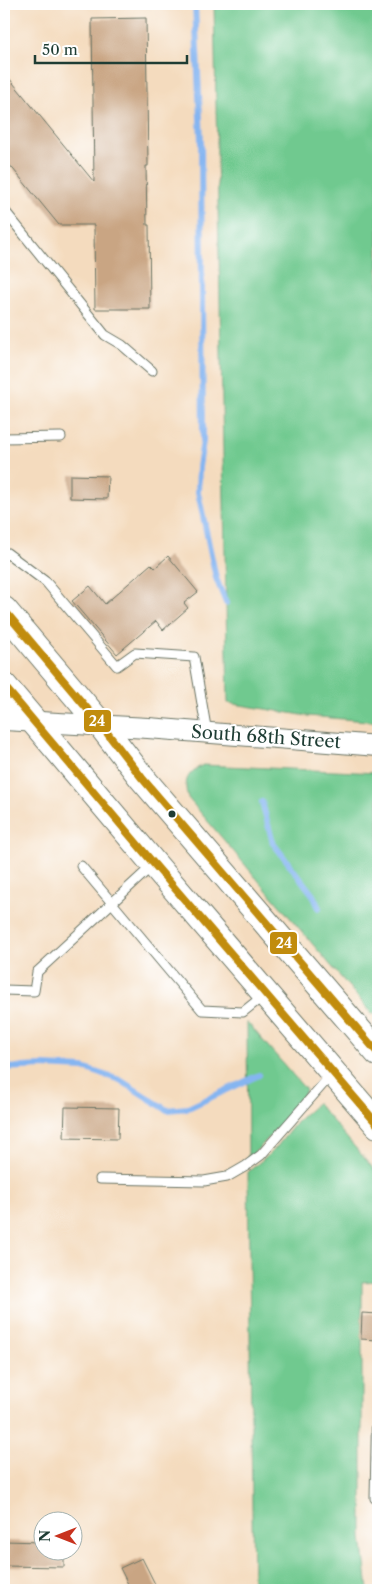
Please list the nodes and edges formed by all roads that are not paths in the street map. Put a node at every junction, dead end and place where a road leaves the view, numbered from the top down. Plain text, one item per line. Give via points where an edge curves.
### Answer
1 (4, 210) edge
2 (152, 371) dead end
3 (61, 437) dead end
4 (4, 438) edge
5 (4, 556) edge
6 (4, 610) edge
7 (4, 686) edge
8 (4, 720) edge
9 (34, 721) junction
10 (100, 725) junction
11 (207, 733) junction
12 (378, 746) edge
13 (154, 864) junction
14 (81, 866) dead end
15 (112, 903) junction
16 (4, 990) edge
17 (265, 994) junction
18 (378, 1053) edge
19 (333, 1073) junction
20 (378, 1125) edge
21 (100, 1179) dead end
22 (378, 1398) edge
23 (378, 1498) edge

1 - 2 lane via 105,335 122,344
3 - 4 lane
5 - 11 lane via 7,554 46,582 117,666 135,653 194,657
6 - 10 main road
7 - 9 main road
8 - 9 street, South 68th Street
9 - 10 street, South 68th Street
9 - 13 main road
10 - 11 street, South 68th Street
10 - 18 main road
11 - 12 street, South 68th Street
13 - 15 lane
13 - 17 main road
14 - 15 lane
15 - 16 lane via 37,972 34,991
15 - 17 lane via 202,1010 243,1012
17 - 19 main road
19 - 20 main road
19 - 21 lane via 261,1155 226,1177 204,1181
22 - 23 lane via 375,1498

